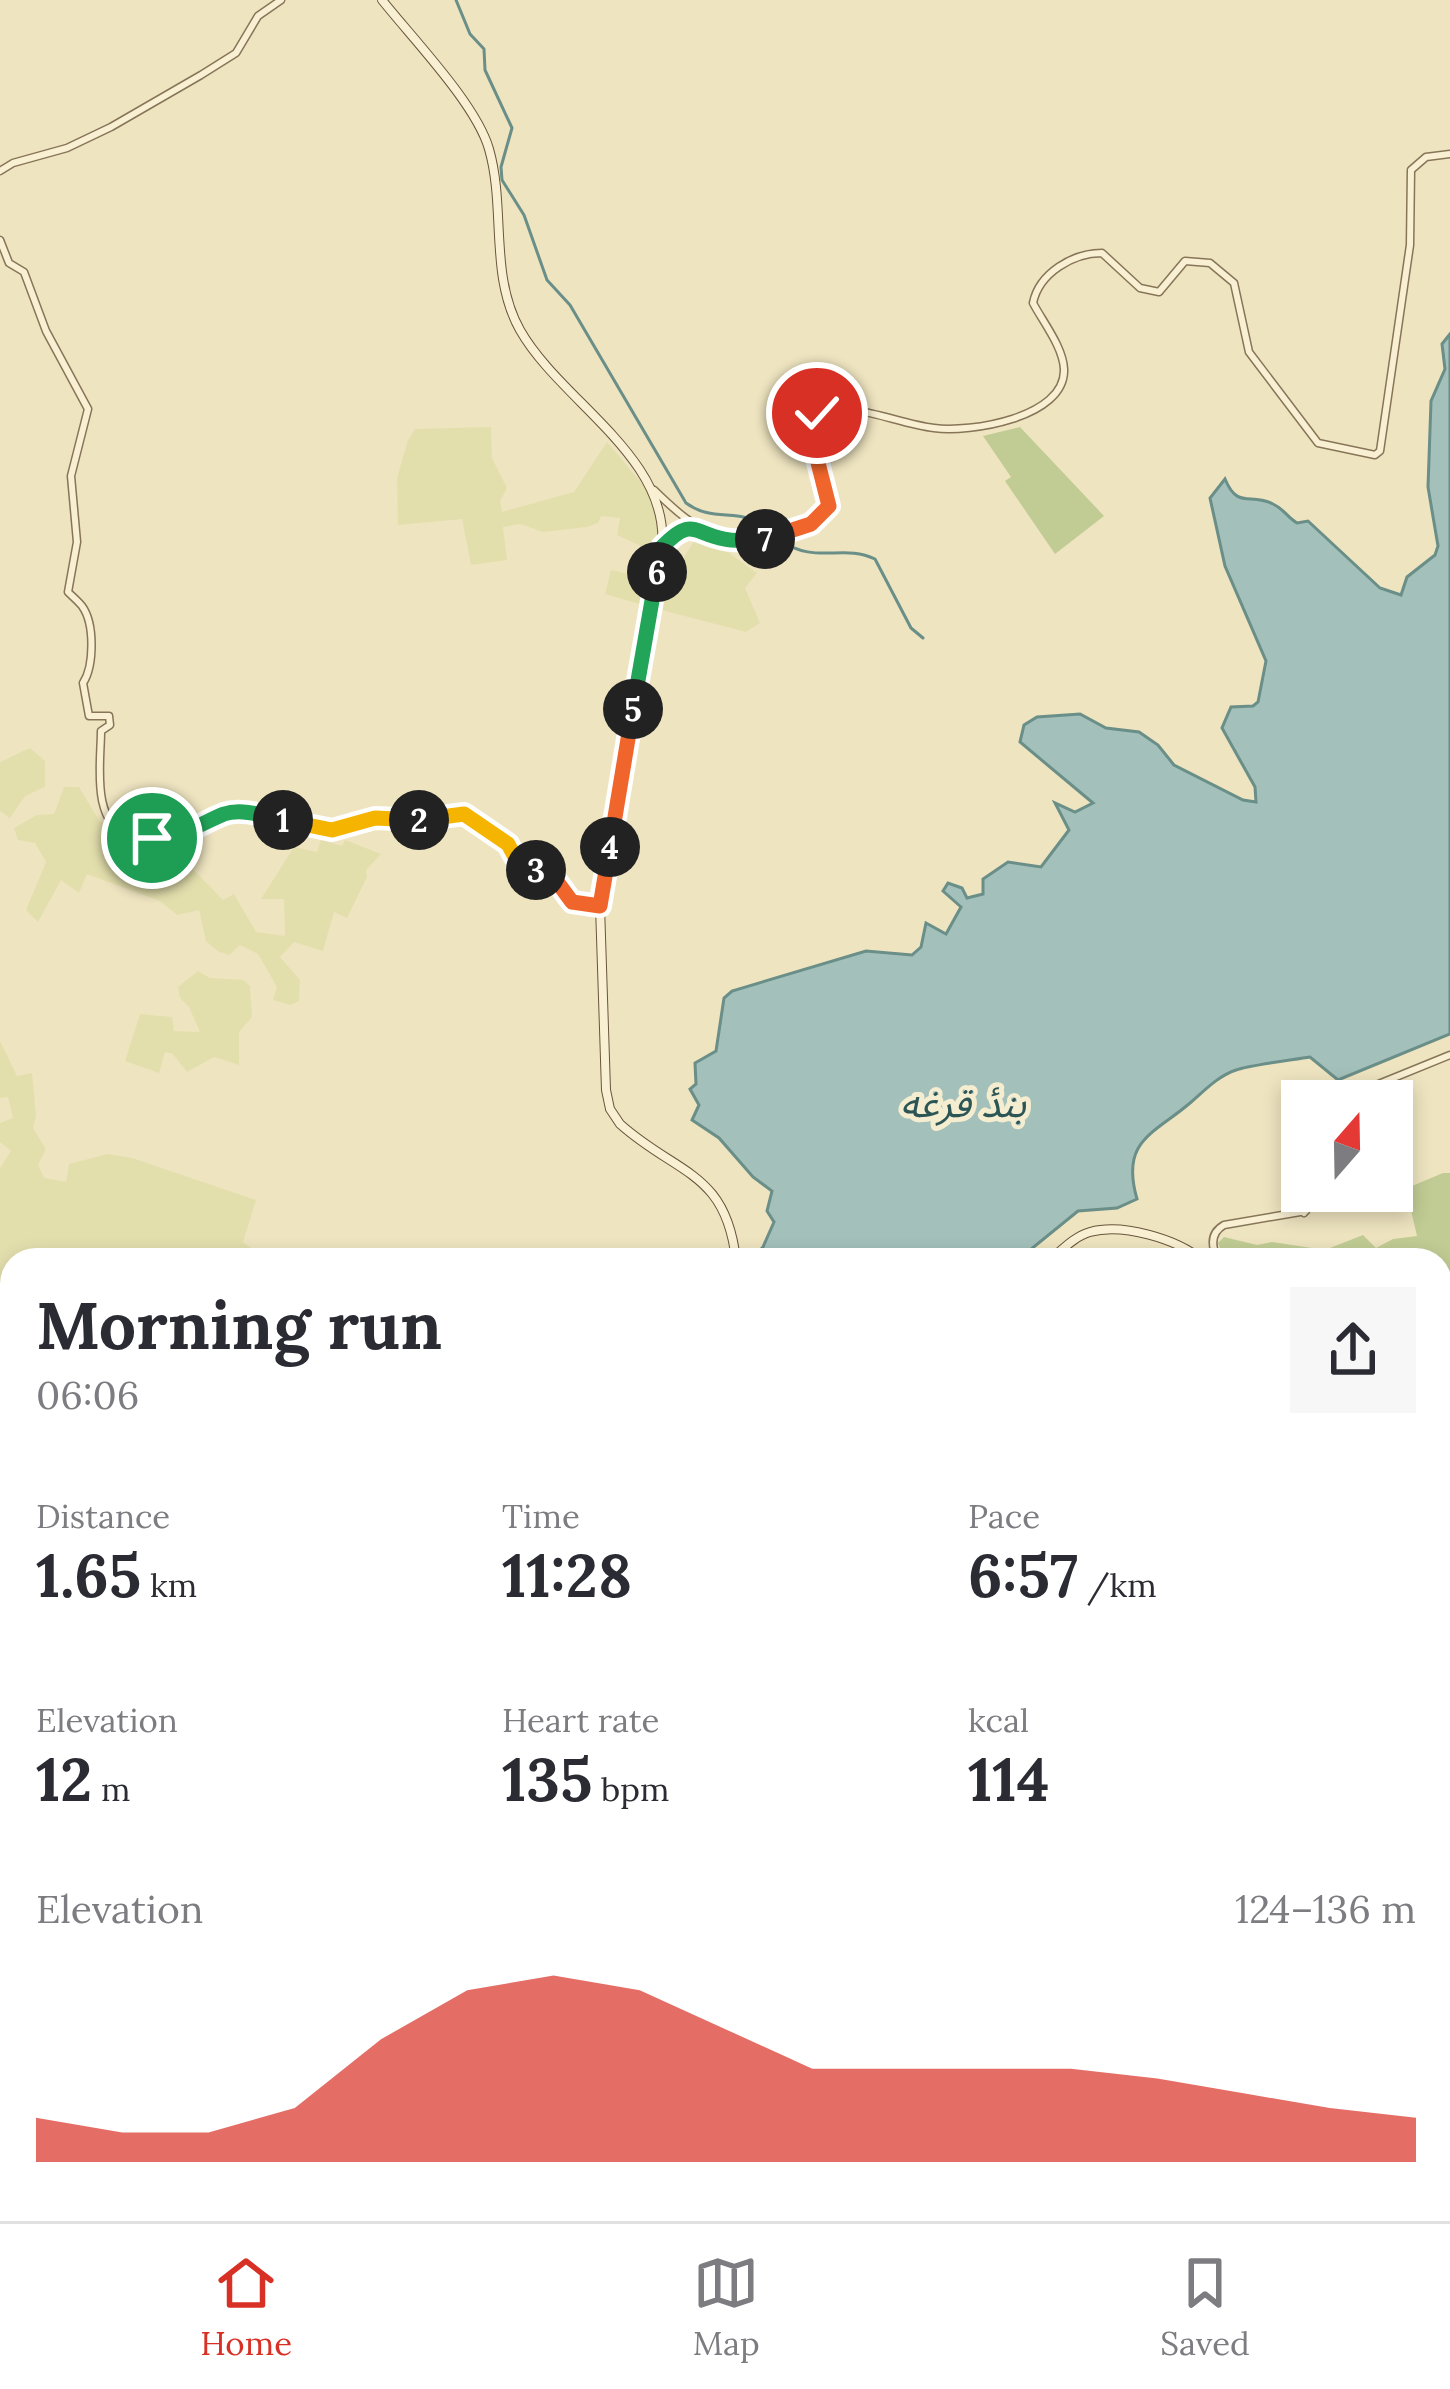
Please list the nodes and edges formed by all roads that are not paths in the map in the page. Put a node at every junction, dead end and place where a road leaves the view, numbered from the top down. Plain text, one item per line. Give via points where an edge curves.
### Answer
1 (281, 0) edge
2 (382, 0) edge
3 (1450, 154) edge
4 (0, 172) edge
5 (0, 240) edge
6 (655, 490) junction
7 (705, 530) junction
8 (662, 547) junction
9 (600, 906) junction
10 (1450, 1055) edge
11 (1389, 1080) edge
12 (1300, 1212) edge
13 (734, 1248) edge
14 (1064, 1248) edge
15 (1185, 1248) edge
16 (1214, 1248) edge

1 - 4 street via 258,16 236,52 201,75 111,128
2 - 6 main road via 484,135 505,289 519,329
3 - 7 street via 1426,157 1411,170 1410,245 1376,455 1318,443 1250,352 1234,283 1210,263 1185,261 1159,292 1140,288 1102,253 1084,254 1061,264 1034,295 1065,377 1039,407 1016,419 939,429 834,407 817,413 811,436 829,506 823,516 766,538 737,541
5 - 9 street via 24,272 88,409 71,476 77,542 68,592 87,616 91,670 82,683 89,716 109,716 99,775 108,817 130,837 170,840 241,812 332,830 375,818 464,814 572,902
6 - 7 street
6 - 8 main road
7 - 8 street via 686,528
8 - 9 main road
9 - 13 main road via 610,1109 714,1195
10 - 11 street
12 - 16 street via 1216,1230
14 - 15 main road via 1096,1230 1172,1239

